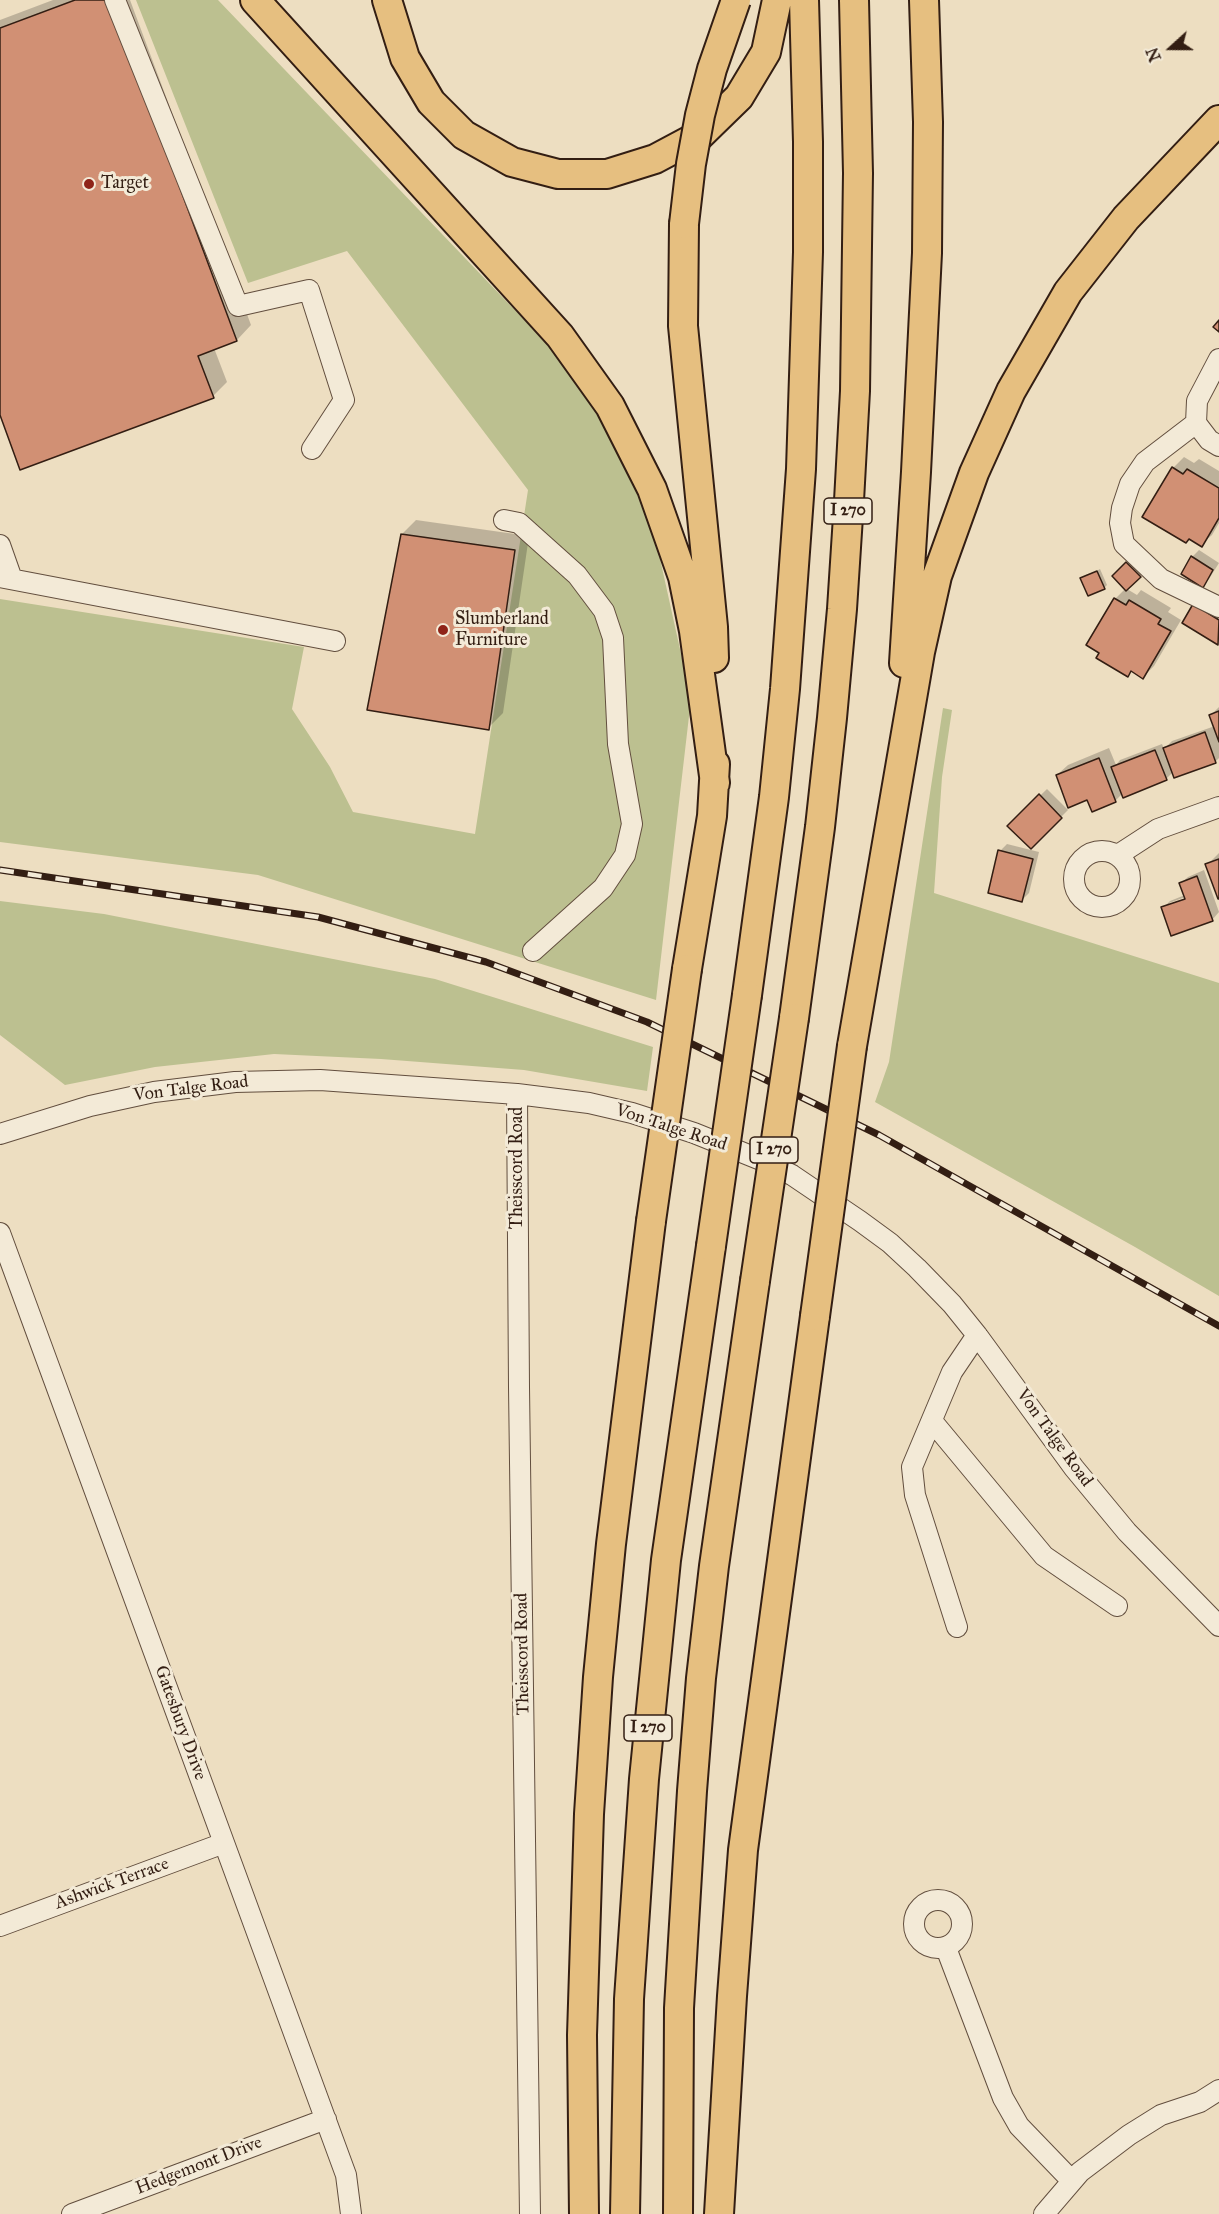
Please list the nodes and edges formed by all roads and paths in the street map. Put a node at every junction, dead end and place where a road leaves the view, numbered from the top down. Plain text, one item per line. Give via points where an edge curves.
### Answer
1 (115, 0) edge
2 (255, 0) edge
3 (387, 0) edge
4 (736, 0) edge
5 (777, 0) edge
6 (804, 0) edge
7 (854, 0) edge
8 (924, 0) edge
9 (1219, 120) edge
10 (1219, 359) edge
11 (1196, 423) junction
12 (1219, 446) edge
13 (312, 448) dead end
14 (504, 520) dead end
15 (0, 545) edge
16 (6, 578) edge
17 (1219, 607) edge
18 (335, 641) dead end
19 (900, 760) junction
20 (715, 783) junction
21 (1219, 807) edge
22 (1118, 855) dead end
23 (533, 951) dead end
24 (518, 1094) junction
25 (0, 1134) edge
26 (0, 1233) edge
27 (977, 1335) junction
28 (933, 1421) junction
29 (1117, 1606) dead end
30 (1219, 1626) edge
31 (957, 1627) dead end
32 (224, 1843) junction
33 (0, 1926) edge
34 (946, 1948) dead end
35 (1219, 2090) edge
36 (326, 2118) junction
37 (1072, 2181) junction
38 (72, 2214) edge
39 (351, 2214) edge
40 (530, 2214) edge
41 (584, 2214) edge
42 (625, 2214) edge
43 (678, 2214) edge
44 (719, 2214) edge
45 (1044, 2214) edge

1 - 13 street via 238,306 309,290 344,400
2 - 20 highway via 560,336 610,406 652,489 683,577
3 - 5 highway via 405,58 431,102 464,135 512,162 558,174 607,174 656,159 700,135 739,98 766,52
4 - 20 highway, bridge via 700,115 684,224 683,326 713,627
6 - 42 highway, I 270, bridge via 808,252 801,470 784,700 747,995 666,1560 644,1779 629,1999
7 - 43 highway, I 270, bridge via 858,240 855,391 842,609 817,849 714,1566 693,1780 679,2008
8 - 19 highway via 927,253
9 - 19 highway via 1126,218 1068,292 1011,391 974,473 937,576
10 - 11 street via 1197,400
11 - 12 street
11 - 17 street via 1145,462 1131,484 1120,523 1124,544 1161,579
14 - 23 street via 519,523 577,575 604,610 612,638 618,744 632,824 625,855 603,888
15 - 16 street
16 - 18 street
19 - 44 highway, bridge via 852,1046 743,1850
20 - 41 highway, bridge via 651,1221 598,1677 582,2035
21 - 22 street via 1158,829
24 - 25 street, Von Talge Road via 320,1080 235,1082 154,1092
24 - 27 street, Von Talge Road via 589,1103 660,1121 792,1175 890,1243 952,1304
24 - 40 street, Theisscord Road
26 - 32 street, Gatesbury Drive
27 - 28 street via 952,1372
27 - 30 street, Von Talge Road via 1104,1505
28 - 29 street via 1044,1556
28 - 31 street via 912,1467 915,1496
32 - 33 street, Ashwick Terrace
32 - 36 street, Gatesbury Drive
34 - 37 street via 1003,2098 1019,2126
35 - 37 street via 1200,2102 1161,2115
36 - 38 street, Hedgemont Drive
36 - 39 street, Gatesbury Drive via 346,2175
37 - 45 street

